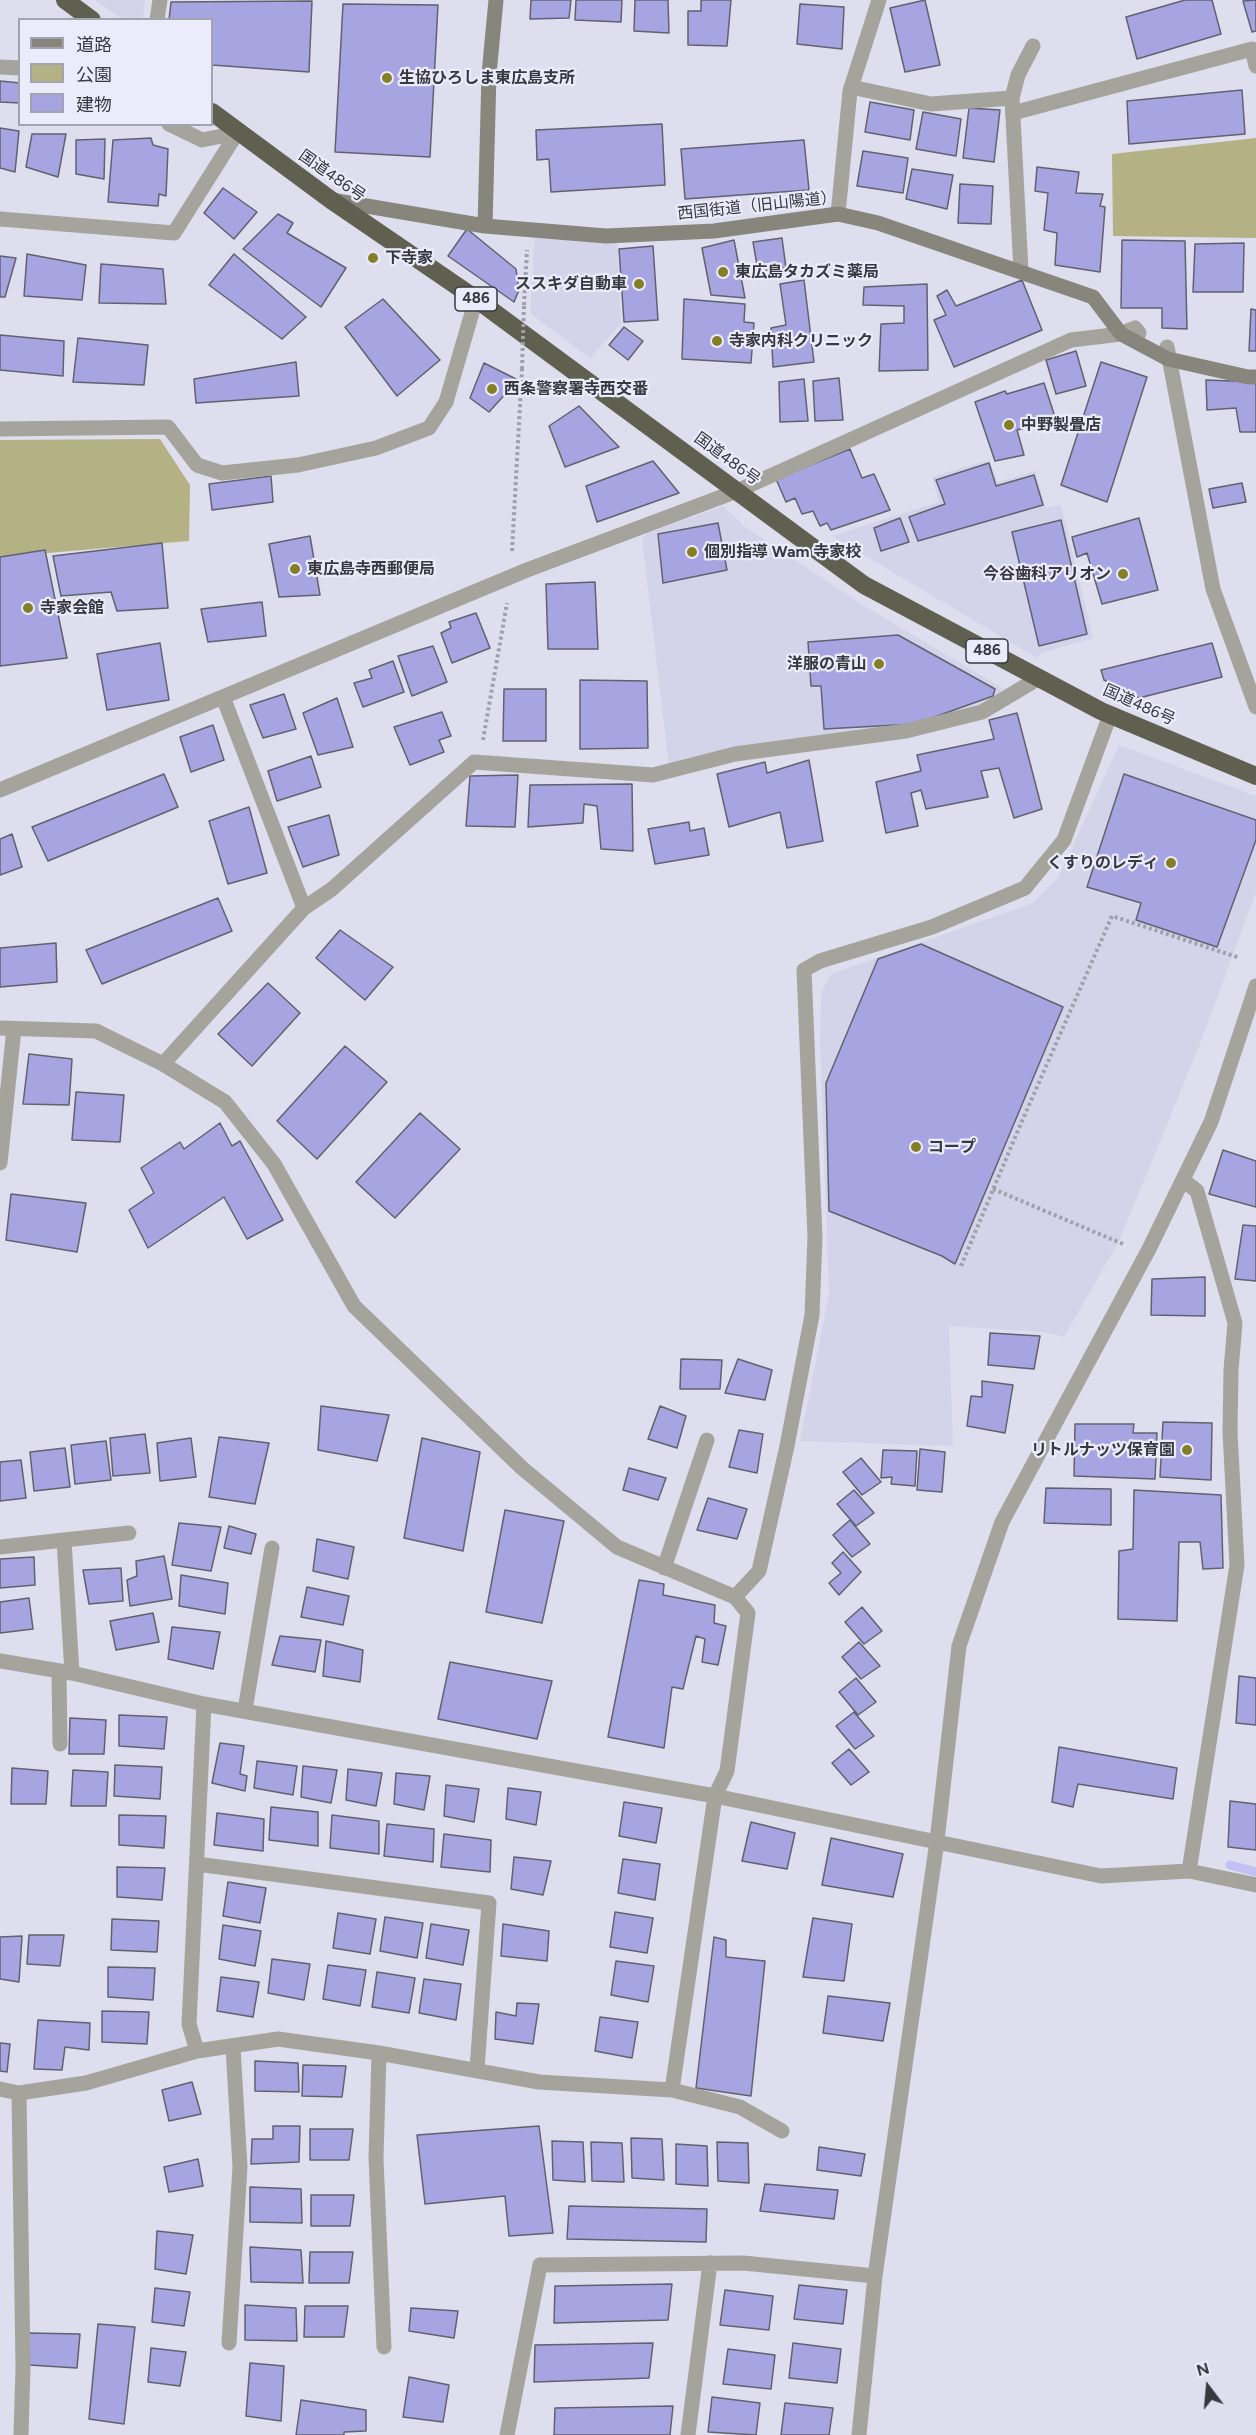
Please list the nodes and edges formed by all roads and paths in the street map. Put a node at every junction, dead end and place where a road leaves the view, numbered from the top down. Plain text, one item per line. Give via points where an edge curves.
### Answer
1 (65, 0) edge
2 (160, 0) edge
3 (496, 0) edge
4 (879, 0) edge
5 (89, 18) edge
6 (157, 18) edge
7 (1033, 46) dead end
8 (1256, 66) edge
9 (0, 67) edge
10 (18, 68) edge
11 (851, 87) junction
12 (1013, 106) junction
13 (213, 113) edge
14 (174, 126) edge
15 (237, 133) junction
16 (331, 200) junction
17 (838, 214) junction
18 (0, 219) edge
19 (485, 225) junction
20 (526, 256) dead end
21 (1021, 272) junction
22 (476, 299) junction
23 (1138, 333) dead end
24 (1121, 334) junction
25 (1167, 353) junction
26 (1256, 377) edge
27 (0, 429) edge
28 (737, 491) junction
29 (512, 558) dead end
30 (511, 576) junction
31 (1039, 678) junction
32 (223, 697) junction
33 (1256, 707) edge
34 (1110, 715) junction
35 (479, 762) junction
36 (1256, 776) edge
37 (0, 790) edge
38 (304, 908) junction
39 (1240, 958) dead end
40 (1256, 986) edge
41 (7, 1029) edge
42 (163, 1064) junction
43 (0, 1163) edge
44 (1183, 1180) junction
45 (993, 1189) junction
46 (1124, 1244) dead end
47 (961, 1266) dead end
48 (707, 1440) dead end
49 (129, 1533) dead end
50 (64, 1540) junction
51 (0, 1546) edge
52 (272, 1548) dead end
53 (664, 1568) junction
54 (735, 1597) junction
55 (0, 1661) edge
56 (65, 1672) junction
57 (204, 1704) junction
58 (245, 1710) junction
59 (60, 1744) dead end
60 (715, 1796) junction
61 (938, 1841) junction
62 (196, 1864) junction
63 (1189, 1871) junction
64 (1256, 1885) edge
65 (233, 2047) junction
66 (197, 2051) junction
67 (379, 2053) junction
68 (477, 2069) junction
69 (0, 2089) edge
70 (672, 2091) junction
71 (19, 2093) junction
72 (782, 2132) dead end
73 (710, 2263) junction
74 (875, 2276) junction
75 (229, 2343) dead end
76 (384, 2347) dead end
77 (21, 2435) edge
78 (507, 2435) edge
79 (688, 2435) edge
80 (859, 2435) edge

1 - 5 highway
2 - 6 street
3 - 19 street via 489,80
4 - 11 street
7 - 12 street via 1018,75
8 - 12 street via 1252,49
9 - 10 street
11 - 12 street via 932,104
11 - 17 street
12 - 21 street
13 - 15 highway, 国道486号 / 486
14 - 15 street via 202,140
15 - 16 highway, 国道486号 / 486
15 - 18 street via 174,233
16 - 19 street, 西国街道（旧山陽道）
16 - 22 highway, 国道486号 / 486
17 - 19 street, 西国街道（旧山陽道） via 714,231 606,236
17 - 21 street, 西国街道（旧山陽道） via 878,223
20 - 29 path, bridge
21 - 24 street, 西国街道（旧山陽道） via 1093,297
22 - 27 street via 446,402 429,428 376,448 298,465 222,473 197,465 168,427
22 - 28 highway, 国道486号 / 486
23 - 24 street via 1135,328
24 - 25 street, 西国街道（旧山陽道）
24 - 28 street via 1071,340
25 - 26 street, 西国街道（旧山陽道）
25 - 33 street via 1213,589
28 - 30 street
28 - 31 highway, 国道486号 / 486 via 864,585
30 - 32 street
30 - 35 path
31 - 34 highway, 国道486号 / 486
31 - 35 street via 982,712 906,731 735,754 653,775
32 - 37 street
32 - 38 street
34 - 36 highway, 国道486号 / 486
34 - 54 street via 1064,840 1025,888 932,927 820,961 804,970 815,1237 812,1315 759,1571
35 - 38 street via 474,762 332,889
38 - 42 street
39 - 45 path via 1112,916
40 - 44 street via 1211,1122
41 - 42 street via 96,1031
41 - 43 street
42 - 53 street via 225,1102 274,1164 354,1306 522,1468 617,1547
44 - 61 street via 1002,1522 959,1646
44 - 63 street via 1197,1191 1235,1323 1230,1432 1237,1565
45 - 46 path
45 - 47 path
48 - 53 street
49 - 50 street
50 - 51 street
50 - 56 street
52 - 58 street
53 - 54 street
54 - 60 street via 748,1613 727,1771
55 - 56 street
56 - 57 street
56 - 59 street
57 - 58 street
57 - 62 street
58 - 60 street
60 - 61 street
60 - 70 street
61 - 63 street via 1101,1876
61 - 74 street
62 - 66 street via 189,2024
62 - 68 street via 489,1903
63 - 64 street
65 - 66 street
65 - 67 street via 278,2039
65 - 75 street via 240,2167
66 - 71 street via 86,2083
67 - 68 street
67 - 76 street via 375,2158
68 - 70 street via 539,2082
69 - 71 street
70 - 72 street via 740,2107
71 - 77 street
73 - 74 street
73 - 78 street via 540,2265
73 - 79 street
74 - 80 street

